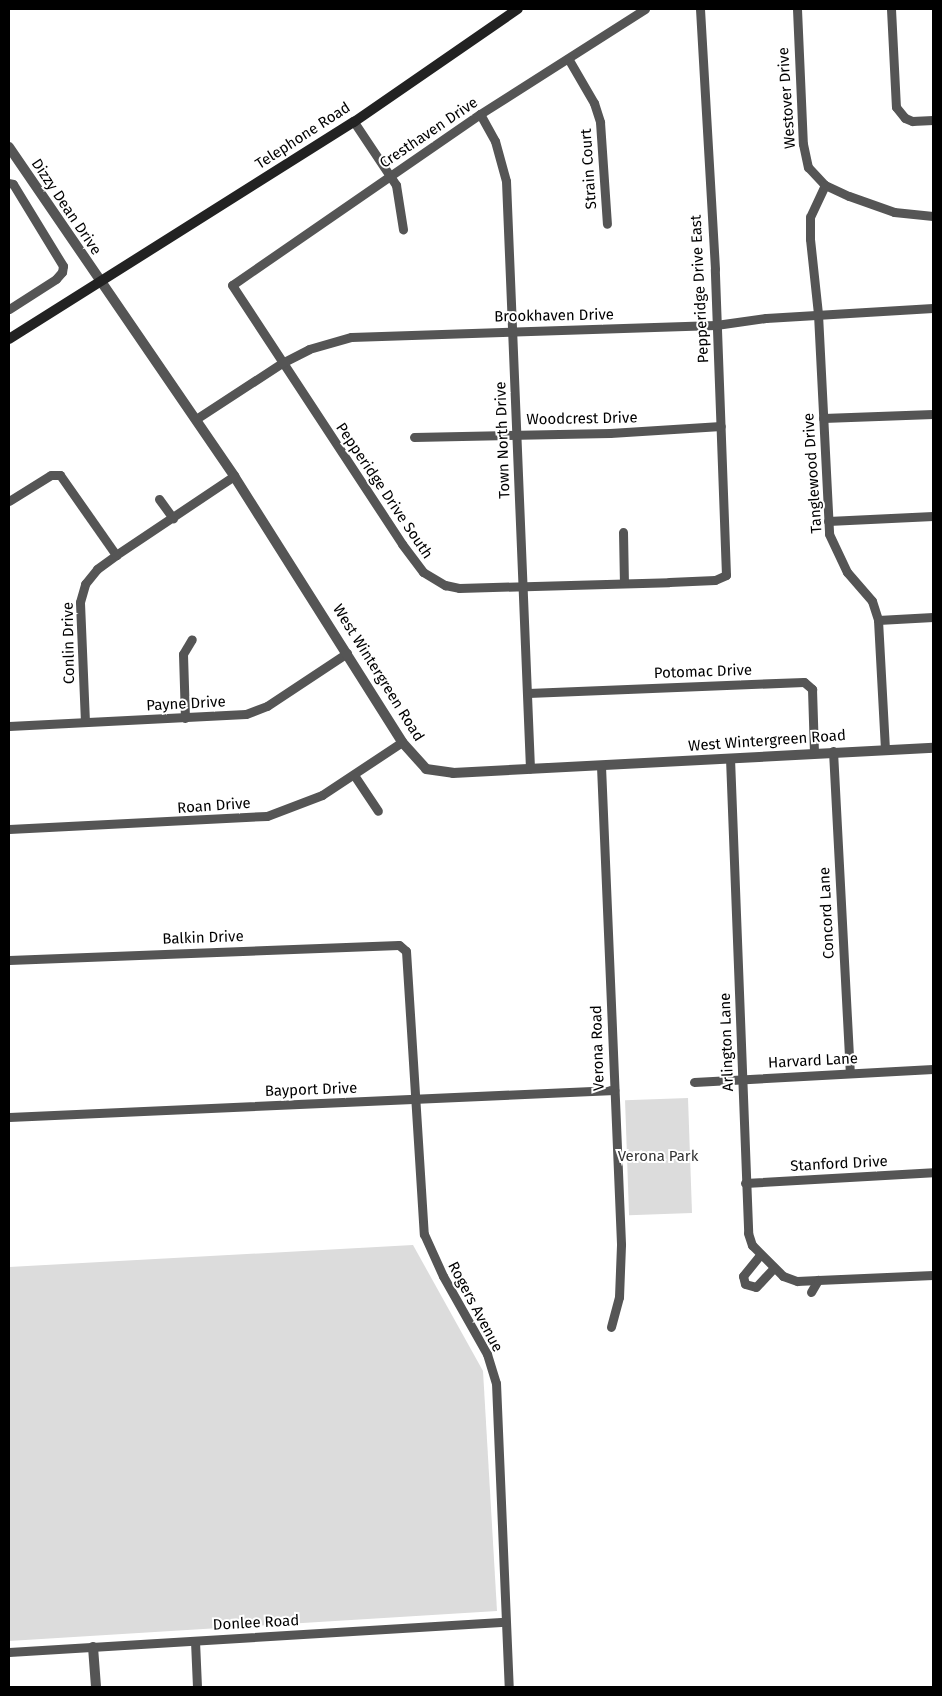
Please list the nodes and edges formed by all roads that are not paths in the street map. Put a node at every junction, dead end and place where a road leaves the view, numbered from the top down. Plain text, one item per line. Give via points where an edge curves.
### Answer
1 (518, 9) edge
2 (645, 9) edge
3 (700, 9) edge
4 (797, 9) edge
5 (891, 9) edge
6 (570, 60) junction
7 (480, 114) junction
8 (933, 120) edge
9 (354, 122) junction
10 (9, 148) edge
11 (390, 175) junction
12 (11, 184) edge
13 (824, 185) junction
14 (933, 216) edge
15 (607, 224) dead end
16 (403, 229) dead end
17 (99, 282) junction
18 (232, 285) joint
19 (933, 308) edge
20 (9, 309) edge
21 (818, 314) junction
22 (716, 325) junction
23 (512, 330) junction
24 (9, 339) edge
25 (282, 363) junction
26 (933, 414) edge
27 (823, 418) junction
28 (196, 419) junction
29 (721, 426) junction
30 (517, 434) junction
31 (414, 437) dead end
32 (234, 476) junction
33 (159, 499) dead end
34 (9, 501) edge
35 (933, 516) edge
36 (173, 518) junction
37 (828, 521) junction
38 (623, 532) dead end
39 (116, 555) junction
40 (726, 567) joint
41 (624, 583) junction
42 (523, 586) junction
43 (933, 617) edge
44 (878, 620) junction
45 (192, 639) dead end
46 (347, 653) junction
47 (528, 693) junction
48 (185, 718) junction
49 (85, 722) junction
50 (9, 726) edge
51 (402, 742) junction
52 (933, 748) edge
53 (885, 750) junction
54 (832, 751) junction
55 (814, 753) junction
56 (730, 758) junction
57 (601, 766) junction
58 (530, 769) junction
59 (354, 775) junction
60 (378, 810) dead end
61 (9, 829) edge
62 (399, 945) joint
63 (9, 960) edge
64 (933, 1070) edge
65 (850, 1073) junction
66 (742, 1078) junction
67 (694, 1082) dead end
68 (614, 1090) junction
69 (416, 1100) junction
70 (9, 1117) edge
71 (933, 1172) edge
72 (746, 1183) junction
73 (760, 1255) junction
74 (774, 1268) junction
75 (933, 1275) edge
76 (818, 1280) junction
77 (811, 1292) dead end
78 (611, 1327) dead end
79 (505, 1622) junction
80 (195, 1641) junction
81 (94, 1647) junction
82 (9, 1652) edge
83 (96, 1687) edge
84 (197, 1687) edge
85 (509, 1687) edge

1 - 9 main road, Telephone Road
2 - 6 street, Cresthaven Drive
3 - 22 street, Pepperidge Drive East
4 - 13 street, Westover Drive via 804,152 808,167
5 - 8 street via 896,106 905,118 912,121
6 - 7 street, Cresthaven Drive
6 - 15 street, Strain Court via 600,122
7 - 11 street, Cresthaven Drive
7 - 23 street, Town North Drive via 495,141 506,181
9 - 11 street
9 - 17 main road, Telephone Road
10 - 17 street, Dizzy Dean Drive
11 - 16 street via 400,202
11 - 18 street, Cresthaven Drive
12 - 20 street via 63,266 56,279
13 - 14 street, Westover Drive via 882,209
13 - 21 street, Tanglewood Drive via 810,217
17 - 24 main road
17 - 28 street, West Wintergreen Road
18 - 25 street, Pepperidge Drive South
19 - 21 street, Brookhaven Drive
21 - 22 street, Brookhaven Drive
21 - 27 street, Tanglewood Drive
22 - 23 street, Brookhaven Drive
22 - 29 street, Pepperidge Drive East
23 - 25 street, Brookhaven Drive via 351,338 309,350
23 - 30 street, Town North Drive
25 - 28 street, Brookhaven Drive
25 - 42 street, Pepperidge Drive South via 423,572 452,587
26 - 27 street
27 - 37 street, Tanglewood Drive
28 - 32 street, West Wintergreen Road
29 - 30 street, Woodcrest Drive
29 - 40 street, Pepperidge Drive East
30 - 31 street, Woodcrest Drive
30 - 42 street, Town North Drive
32 - 36 street, Conlin Drive
32 - 46 street, West Wintergreen Road
33 - 36 street
34 - 39 street via 51,475 60,475
35 - 37 street
36 - 39 street, Conlin Drive
37 - 44 street, Tanglewood Drive via 829,534 838,557 868,595
38 - 41 street
39 - 49 street, Conlin Drive via 90,576 82,592
40 - 41 street, Pepperidge Drive South via 726,575 721,579
41 - 42 street, Pepperidge Drive South
42 - 47 street, Town North Drive
43 - 44 street
44 - 53 street, Tanglewood Drive
45 - 48 street via 183,654
46 - 48 street, Payne Drive via 256,710 238,715
46 - 51 street, West Wintergreen Road
47 - 55 street, Potomac Drive via 804,682 812,689
47 - 58 street, Town North Drive
48 - 49 street, Payne Drive
49 - 50 street, Payne Drive
51 - 58 street, West Wintergreen Road via 420,764 436,773
51 - 59 street, Roan Drive
52 - 53 street, West Wintergreen Road
53 - 54 street, West Wintergreen Road
54 - 55 street, West Wintergreen Road
54 - 65 street, Concord Lane
55 - 56 street, West Wintergreen Road
56 - 57 street, West Wintergreen Road
56 - 66 street, Arlington Lane
57 - 58 street, West Wintergreen Road
57 - 68 street, Verona Road
59 - 60 street
59 - 61 street, Roan Drive via 322,795 268,816
62 - 63 street, Balkin Drive
62 - 69 street, Rogers Avenue via 408,960
64 - 65 street, Harvard Lane
65 - 66 street, Harvard Lane
66 - 67 street, Harvard Lane
66 - 72 street, Arlington Lane
68 - 69 street, Bayport Drive
68 - 78 street, Verona Road via 620,1245 619,1297
69 - 70 street, Bayport Drive
69 - 79 street, Rogers Avenue via 424,1234 443,1276 487,1354 496,1383
71 - 72 street, Stanford Drive
72 - 73 street, Arlington Lane via 748,1233
73 - 74 street, Arlington Lane
73 - 74 street via 743,1276 745,1284 756,1287
74 - 76 street, Arlington Lane via 789,1280
75 - 76 street, Arlington Lane
76 - 77 street
79 - 80 street, Donlee Road
79 - 85 street, Rogers Avenue
80 - 81 street, Donlee Road
80 - 84 street
81 - 82 street, Donlee Road
81 - 83 street

